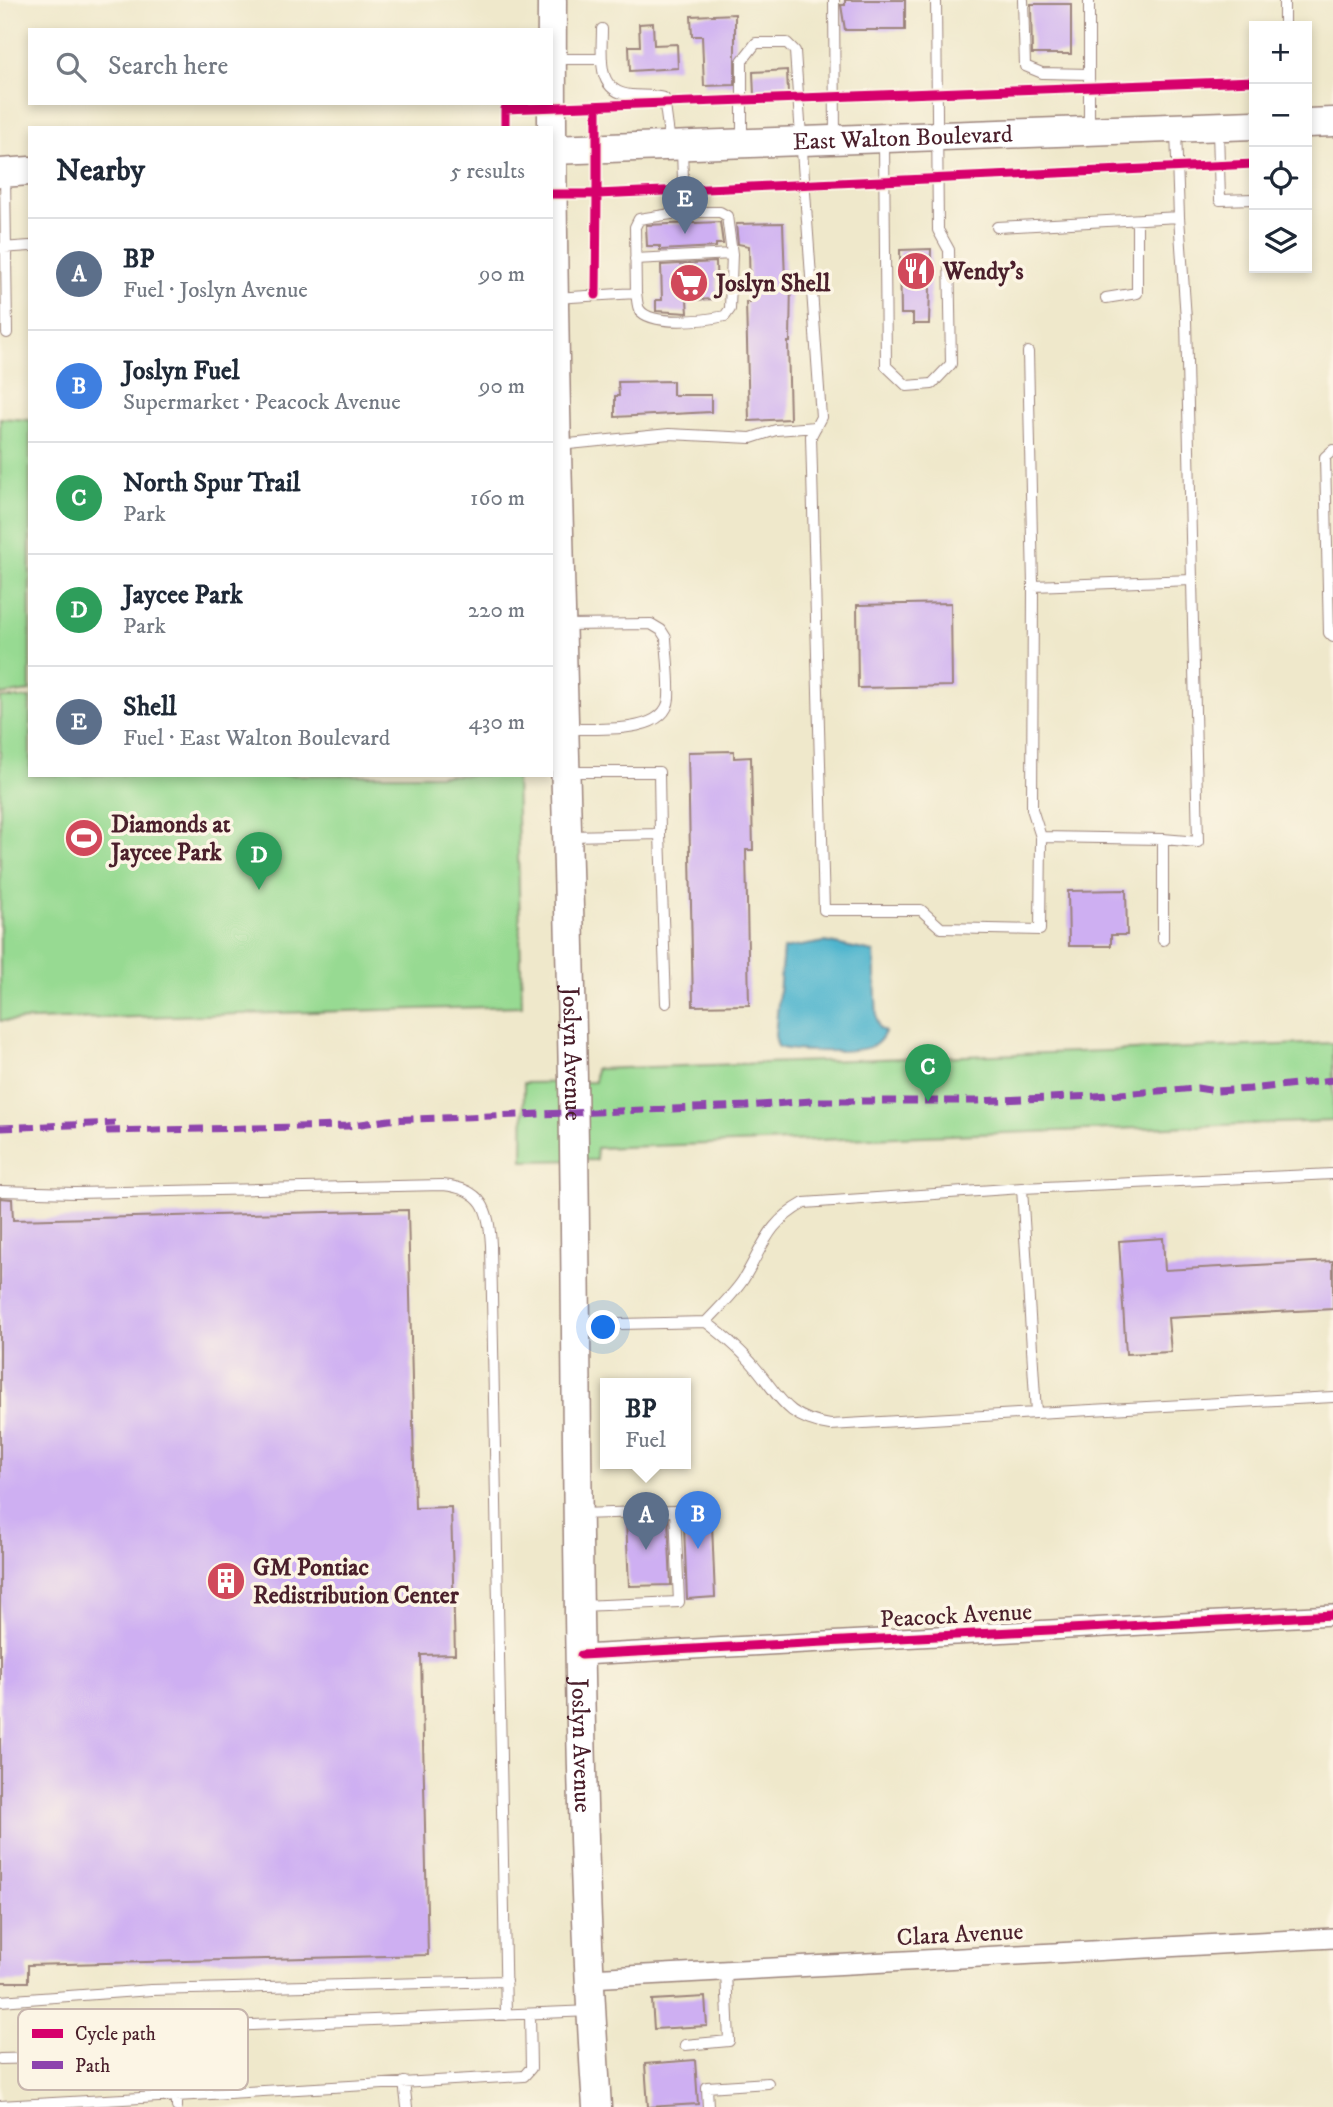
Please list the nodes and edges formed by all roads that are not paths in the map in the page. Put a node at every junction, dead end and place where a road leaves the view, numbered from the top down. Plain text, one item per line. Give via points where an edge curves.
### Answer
1 (552, 0) edge
2 (834, 0) edge
3 (936, 0) edge
4 (1023, 0) edge
5 (1089, 0) edge
6 (1284, 0) edge
7 (1284, 21) edge
8 (552, 28) edge
9 (602, 29) dead end
10 (553, 58) edge
11 (602, 59) junction
12 (1089, 74) junction
13 (552, 105) edge
14 (1333, 122) edge
15 (1312, 123) edge
16 (1249, 125) edge
17 (552, 126) edge
18 (1218, 126) junction
19 (1176, 127) junction
20 (1089, 131) junction
21 (936, 136) junction
22 (884, 138) junction
23 (835, 140) junction
24 (800, 141) junction
25 (742, 143) junction
26 (676, 146) junction
27 (553, 150) edge
28 (12, 172) edge
29 (1249, 199) edge
30 (684, 212) junction
31 (1179, 217) junction
32 (1137, 220) junction
33 (998, 227) dead end
34 (28, 246) edge
35 (2, 248) edge
36 (732, 254) junction
37 (635, 259) junction
38 (636, 292) junction
39 (553, 298) edge
40 (1105, 298) dead end
41 (7, 333) dead end
42 (1028, 352) dead end
43 (554, 387) edge
44 (816, 427) junction
45 (558, 445) junction
46 (1333, 450) edge
47 (1192, 580) junction
48 (1033, 586) junction
49 (562, 625) junction
50 (1333, 637) edge
51 (557, 664) edge
52 (565, 729) junction
53 (566, 772) junction
54 (660, 834) junction
55 (567, 836) junction
56 (1041, 837) junction
57 (1163, 839) junction
58 (1163, 940) dead end
59 (666, 1003) dead end
60 (1333, 1174) edge
61 (1022, 1188) junction
62 (0, 1191) edge
63 (706, 1322) junction
64 (575, 1325) junction
65 (1333, 1397) edge
66 (1036, 1413) junction
67 (578, 1514) junction
68 (580, 1606) junction
69 (1333, 1615) edge
70 (581, 1655) junction
71 (1333, 1938) edge
72 (726, 1971) junction
73 (589, 1978) junction
74 (506, 1982) junction
75 (0, 2001) edge
76 (591, 2011) junction
77 (530, 2014) junction
78 (506, 2015) junction
79 (248, 2025) edge
80 (685, 2045) dead end
81 (0, 2059) edge
82 (18, 2059) edge
83 (404, 2082) junction
84 (768, 2083) dead end
85 (177, 2095) junction
86 (0, 2106) edge
87 (177, 2107) edge
88 (407, 2107) edge
89 (597, 2107) edge
90 (708, 2107) edge

1 - 8 main road, Joslyn Avenue
2 - 23 lane
3 - 21 lane
4 - 12 lane via 1025,66 1042,74
5 - 12 lane
6 - 7 lane
9 - 11 lane
10 - 11 lane
11 - 26 lane via 607,85 618,93 664,97
12 - 20 lane
13 - 17 main road, Joslyn Avenue
14 - 15 main road
16 - 18 main road, East Walton Boulevard
18 - 19 main road, East Walton Boulevard
18 - 29 lane via 1220,200
19 - 20 main road, East Walton Boulevard
19 - 31 lane
20 - 21 main road, East Walton Boulevard
21 - 22 main road, East Walton Boulevard
21 - 22 lane via 938,230 949,250 951,364 932,384 906,386 886,366
22 - 23 main road, East Walton Boulevard
23 - 24 main road, East Walton Boulevard
24 - 25 main road, East Walton Boulevard
24 - 25 lane via 794,51 787,43 776,41 756,43 742,61
24 - 44 lane via 821,417
25 - 26 main road, East Walton Boulevard
26 - 27 main road, East Walton Boulevard
26 - 30 lane
28 - 35 lane
30 - 36 lane via 727,216
30 - 37 lane via 639,219
31 - 32 lane
31 - 47 lane
32 - 33 lane
32 - 40 lane via 1137,293
34 - 35 lane
35 - 41 lane
36 - 37 lane
36 - 38 lane via 732,302 725,316 657,320 638,308
37 - 38 lane
38 - 39 lane
39 - 43 main road, Joslyn Avenue
42 - 48 lane
43 - 45 main road, Joslyn Avenue
44 - 45 lane via 776,430 751,438 669,434
44 - 56 lane via 811,436 824,910 921,910 941,928 1040,930
45 - 49 main road, Joslyn Avenue
46 - 50 lane via 1325,457 1329,633
47 - 48 lane
47 - 57 lane via 1198,842
48 - 56 lane via 1032,808
49 - 51 main road, Joslyn Avenue
49 - 52 lane via 651,624 661,630 666,638 669,700 664,715 651,723
51 - 52 main road, Joslyn Avenue
52 - 53 main road, Joslyn Avenue
53 - 54 lane via 659,772
53 - 55 main road, Joslyn Avenue
54 - 55 lane
54 - 59 lane
55 - 64 main road, Joslyn Avenue
56 - 57 lane
57 - 58 lane
60 - 61 lane
61 - 63 lane via 804,1203 784,1214 771,1229 742,1282
61 - 66 lane
62 - 74 lane via 443,1185 466,1187 477,1198 489,1218 491,1245
63 - 64 lane
63 - 66 lane via 754,1366 794,1414 813,1422 830,1425
64 - 67 main road, Joslyn Avenue
65 - 66 lane
67 - 68 main road, Joslyn Avenue
67 - 68 lane via 676,1511 679,1602
68 - 70 main road, Joslyn Avenue
69 - 70 street, Peacock Avenue
70 - 73 main road, Joslyn Avenue
71 - 72 street, Clara Avenue
72 - 73 street, Clara Avenue
72 - 80 lane via 729,2041
73 - 76 main road, Joslyn Avenue
74 - 75 lane via 151,1990
74 - 78 lane
76 - 77 lane
76 - 89 main road, Joslyn Avenue
77 - 78 lane
77 - 83 lane via 531,2068 524,2076
78 - 79 lane
81 - 82 lane
83 - 85 lane
83 - 88 lane
84 - 90 lane via 707,2087
85 - 86 lane
85 - 87 lane

